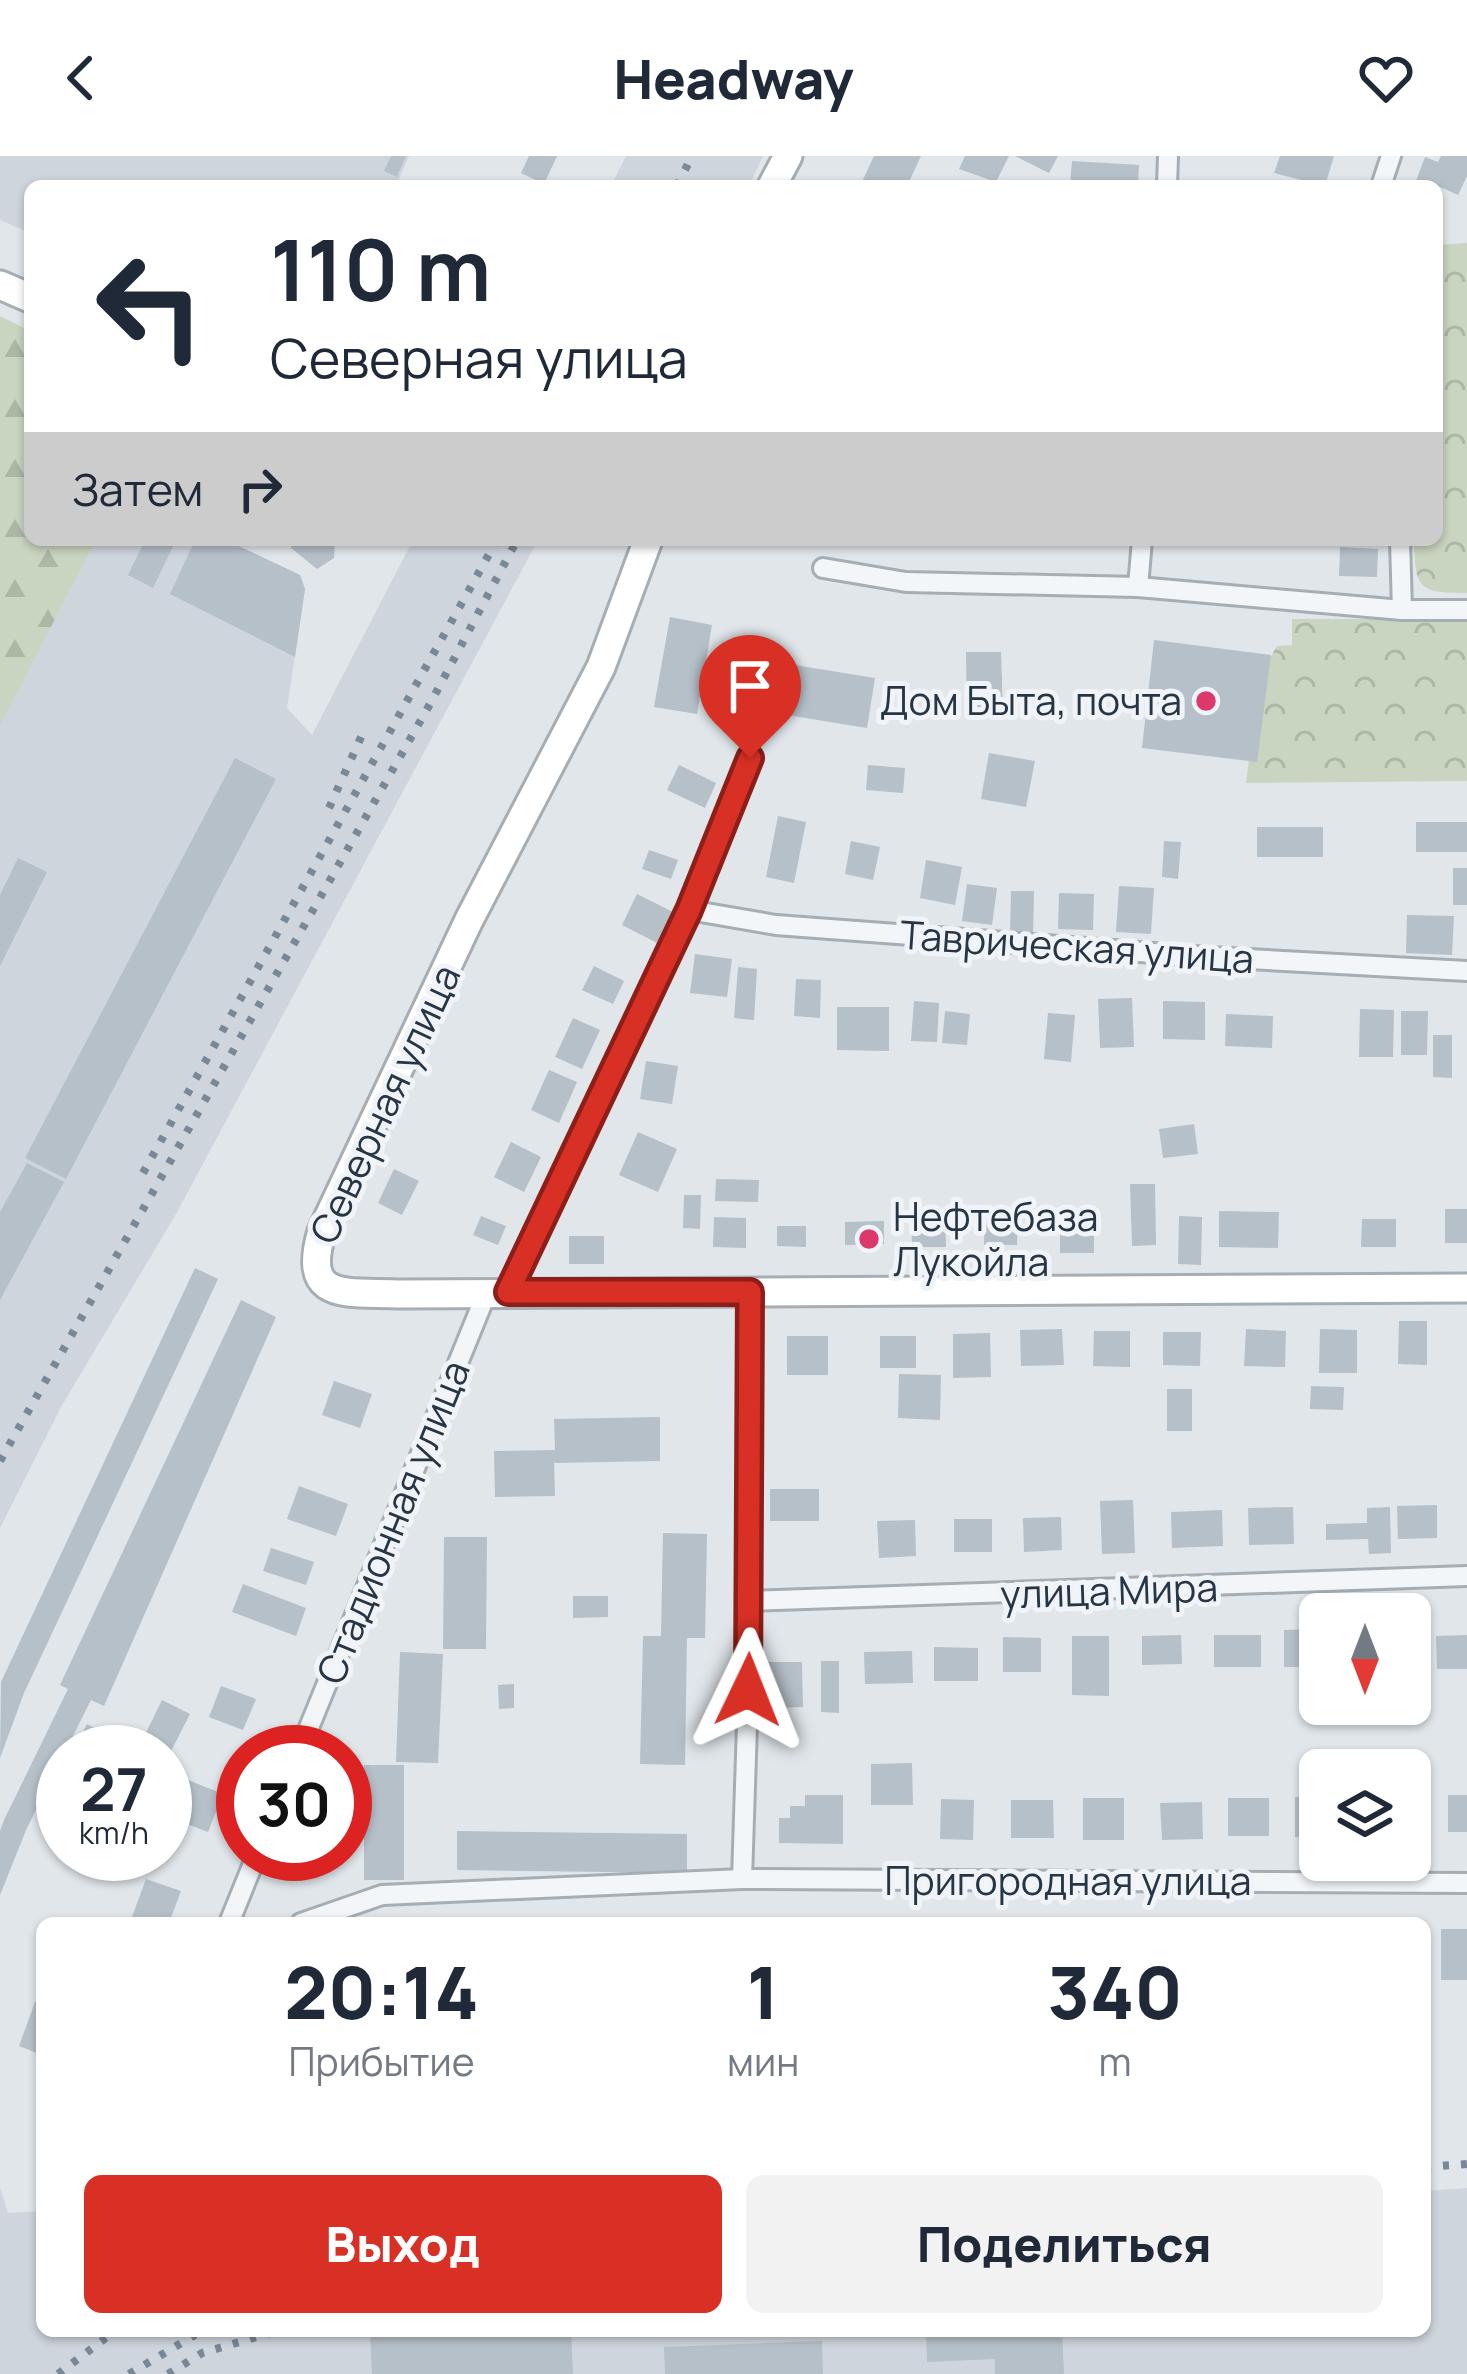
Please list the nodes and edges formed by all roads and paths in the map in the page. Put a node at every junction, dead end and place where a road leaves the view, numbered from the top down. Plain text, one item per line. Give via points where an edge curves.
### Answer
1 (646, 546) edge
2 (1141, 546) edge
3 (1400, 546) edge
4 (823, 568) dead end
5 (1138, 587) junction
6 (1402, 610) junction
7 (1467, 610) edge
8 (750, 758) dead end
9 (689, 910) junction
10 (1467, 971) edge
11 (1467, 1288) edge
12 (498, 1292) junction
13 (750, 1292) junction
14 (1467, 1576) edge
15 (751, 1601) junction
16 (311, 1725) edge
17 (742, 1879) junction
18 (246, 1881) edge
19 (1467, 1883) edge
20 (231, 1917) edge
21 (318, 1917) edge

1 - 12 street, Северная улица via 601,667 469,920 314,1260 325,1286 340,1291
2 - 5 street
3 - 6 street
4 - 5 street via 906,582
5 - 6 street
6 - 7 street
8 - 9 street, Стадионная улица
9 - 10 street, Таврическая улица via 776,926
9 - 12 street, Стадионная улица
11 - 13 street, Северная улица
12 - 13 street, Северная улица
12 - 16 street, Стадионная улица
13 - 15 street
14 - 15 street, улица Мира
15 - 17 street
17 - 19 street, Пригородная улица
17 - 21 street via 382,1895
18 - 20 street

